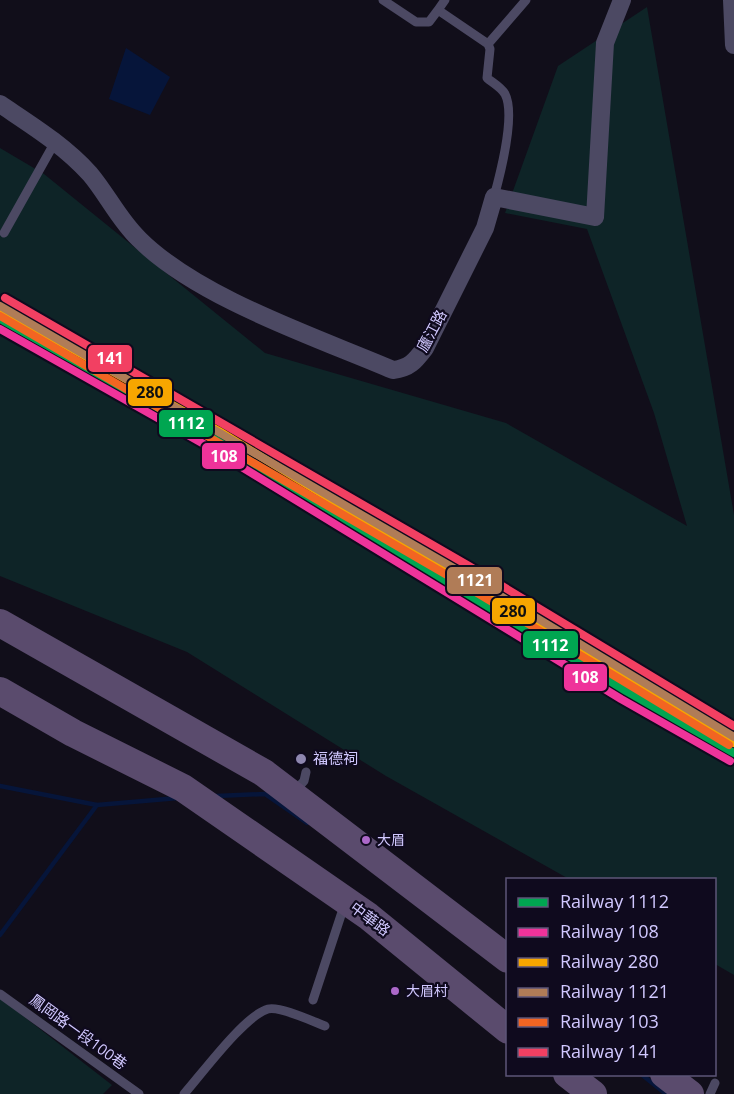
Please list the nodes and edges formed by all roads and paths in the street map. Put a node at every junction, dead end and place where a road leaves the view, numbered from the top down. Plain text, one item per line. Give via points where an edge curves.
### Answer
1 (383, 0) edge
2 (445, 0) edge
3 (526, 0) edge
4 (622, 0) edge
5 (732, 0) edge
6 (438, 10) junction
7 (488, 44) junction
8 (734, 45) edge
9 (0, 104) edge
10 (55, 142) junction
11 (494, 198) junction
12 (4, 233) dead end
13 (0, 623) edge
14 (0, 690) edge
15 (345, 901) junction
16 (506, 958) edge
17 (0, 994) edge
18 (313, 1000) dead end
19 (325, 1026) dead end
20 (506, 1029) edge
21 (570, 1076) edge
22 (670, 1076) edge
23 (703, 1088) edge
24 (139, 1094) edge
25 (184, 1094) edge
26 (593, 1094) edge
27 (710, 1094) edge

1 - 6 lane via 416,22 429,22
2 - 6 lane
3 - 7 lane
4 - 11 street via 605,43 595,217
5 - 8 street
6 - 7 lane
7 - 11 lane via 487,78 508,100 506,157
9 - 10 street, 廬江路
10 - 11 street, 廬江路 via 90,174 138,239 183,274 266,316 393,370 413,364 424,348 485,228
10 - 12 lane
13 - 16 main road via 264,773 301,782
14 - 15 main road, 中華路 via 183,788
15 - 18 lane
15 - 20 main road, 中華路
17 - 24 lane, 鳳岡路一段100巷
19 - 25 lane via 267,1009 242,1026
21 - 26 main road
22 - 23 main road
23 - 27 lane

